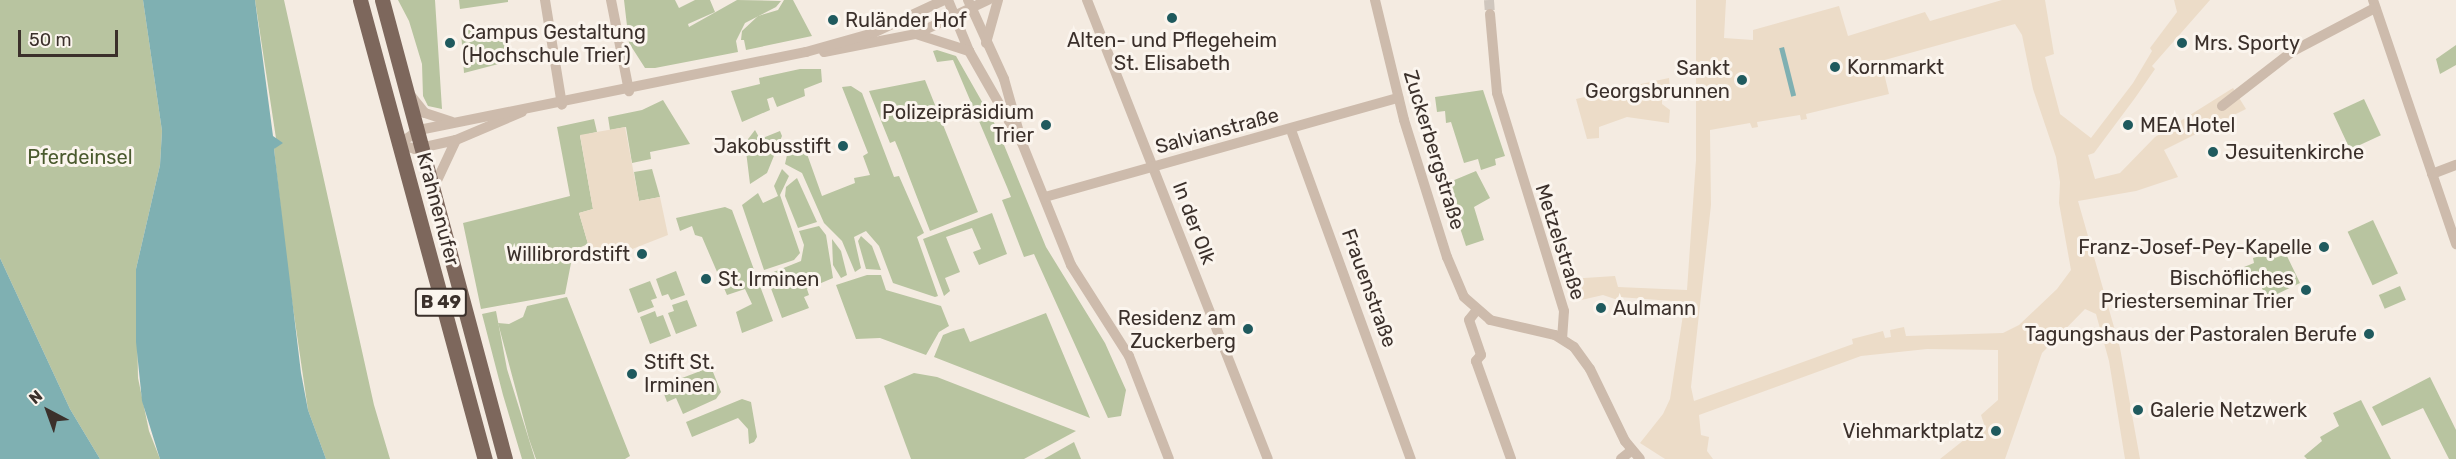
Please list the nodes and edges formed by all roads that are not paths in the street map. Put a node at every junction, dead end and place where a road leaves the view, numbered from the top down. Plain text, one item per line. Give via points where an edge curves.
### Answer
1 (360, 0) edge
2 (382, 0) edge
3 (545, 0) edge
4 (611, 0) edge
5 (946, 0) edge
6 (988, 0) edge
7 (998, 0) edge
8 (1087, 0) edge
9 (1385, 0) edge
10 (2374, 4) edge
11 (970, 5) edge
12 (1377, 5) edge
13 (1490, 14) tunnel mouth
14 (955, 17) junction
15 (916, 34) junction
16 (986, 43) junction
17 (969, 51) junction
18 (806, 52) junction
19 (408, 91) junction
20 (629, 91) junction
21 (1398, 99) junction
22 (562, 105) junction
23 (2222, 106) dead end
24 (522, 112) junction
25 (455, 123) junction
26 (419, 130) junction
27 (1291, 130) junction
28 (456, 140) junction
29 (1022, 143) junction
30 (399, 144) junction
31 (424, 148) junction
32 (2456, 165) edge
33 (1153, 168) junction
34 (2432, 174) junction
35 (434, 187) junction
36 (1045, 198) junction
37 (2456, 244) edge
38 (1476, 311) junction
39 (1562, 338) junction
40 (1632, 450) junction
41 (485, 459) edge
42 (505, 459) edge
43 (1169, 459) edge
44 (1268, 459) edge
45 (1411, 459) edge
46 (1511, 459) edge
47 (1622, 459) edge
48 (1640, 459) edge

1 - 30 main road, B 49
2 - 19 main road, B 49
3 - 22 street
4 - 20 street
5 - 14 street
5 - 18 street via 873,33
6 - 11 street
7 - 16 street
8 - 33 street, In der Olk
9 - 12 street, Zuckerbergstraße
10 - 23 street via 2293,51
10 - 34 street
11 - 14 street
11 - 16 street
12 - 21 street, Zuckerbergstraße
13 - 39 street, Metzelstraße via 1497,93 1564,311
14 - 15 street
14 - 17 street
15 - 17 street
15 - 18 street via 838,51
16 - 29 street via 1004,79
17 - 29 street
18 - 20 street
19 - 25 street via 425,113
19 - 26 main road, B 49
20 - 22 street
21 - 27 street, Salvianstraße
21 - 38 street, Zuckerbergstraße via 1447,257 1464,297
22 - 24 street
24 - 25 street
24 - 28 street
25 - 26 street
26 - 30 street
26 - 31 main road, B 49
27 - 33 street, Salvianstraße
27 - 45 street, Frauenstraße
28 - 31 street
28 - 35 street
29 - 36 street
30 - 31 street
30 - 41 main road, Krahnenufer / B 49
31 - 35 main road, Krahnenufer / B 49
32 - 34 street
33 - 36 street, Salvianstraße
33 - 44 street, In der Olk
34 - 37 street
35 - 42 main road, Krahnenufer / B 49
36 - 43 street via 1078,278 1137,371
38 - 39 street via 1490,320
38 - 46 street via 1469,320 1481,355 1476,361
39 - 40 street via 1585,360
40 - 47 street
40 - 48 street

